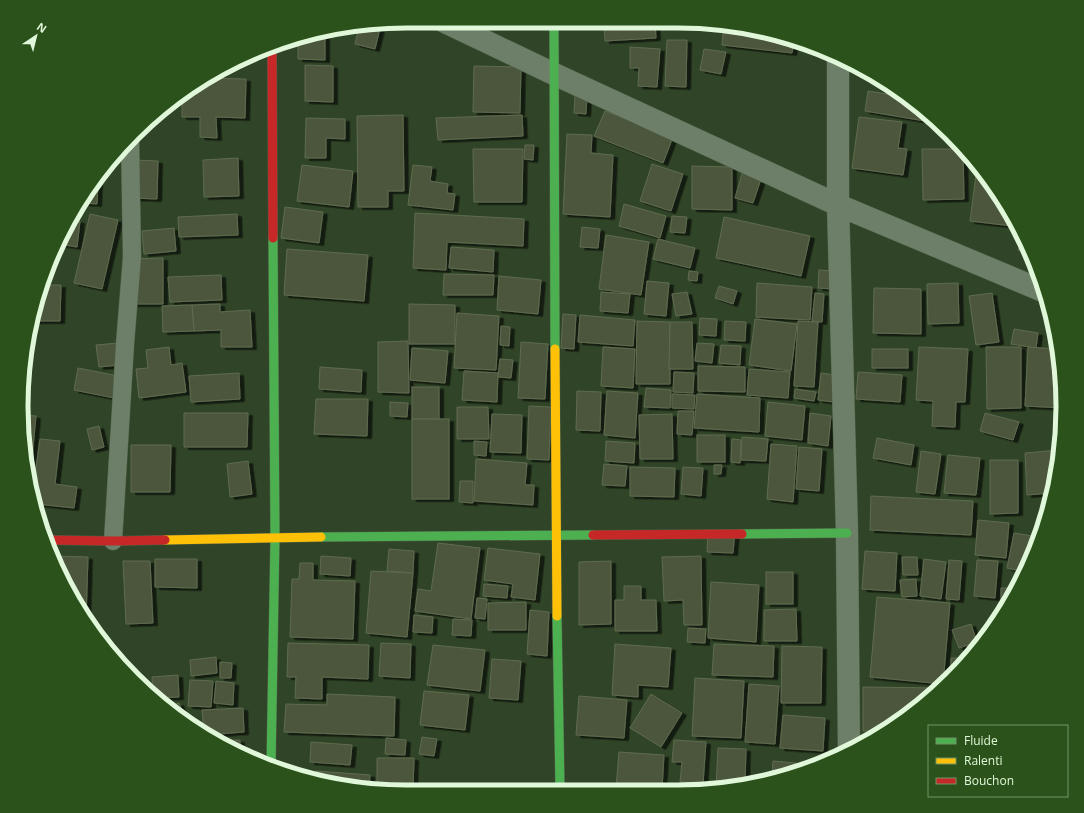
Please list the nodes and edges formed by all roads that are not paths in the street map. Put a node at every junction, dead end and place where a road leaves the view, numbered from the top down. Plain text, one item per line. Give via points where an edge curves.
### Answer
1 (458, 28) edge
2 (554, 28) edge
3 (272, 53) edge
4 (838, 64) edge
5 (554, 74) junction
6 (130, 148) edge
7 (838, 205) junction
8 (1037, 288) edge
9 (847, 533) junction
10 (555, 535) junction
11 (275, 537) junction
12 (53, 540) edge
13 (113, 541) junction
14 (849, 744) edge
15 (271, 760) edge
16 (560, 785) edge

1 - 5 street
2 - 5 street
3 - 11 street
4 - 7 street
5 - 7 street
5 - 10 street
6 - 13 lane via 132,257
7 - 8 street
7 - 9 street
9 - 10 street
9 - 14 street
10 - 11 street
10 - 16 street
11 - 13 street
11 - 15 street
12 - 13 street

